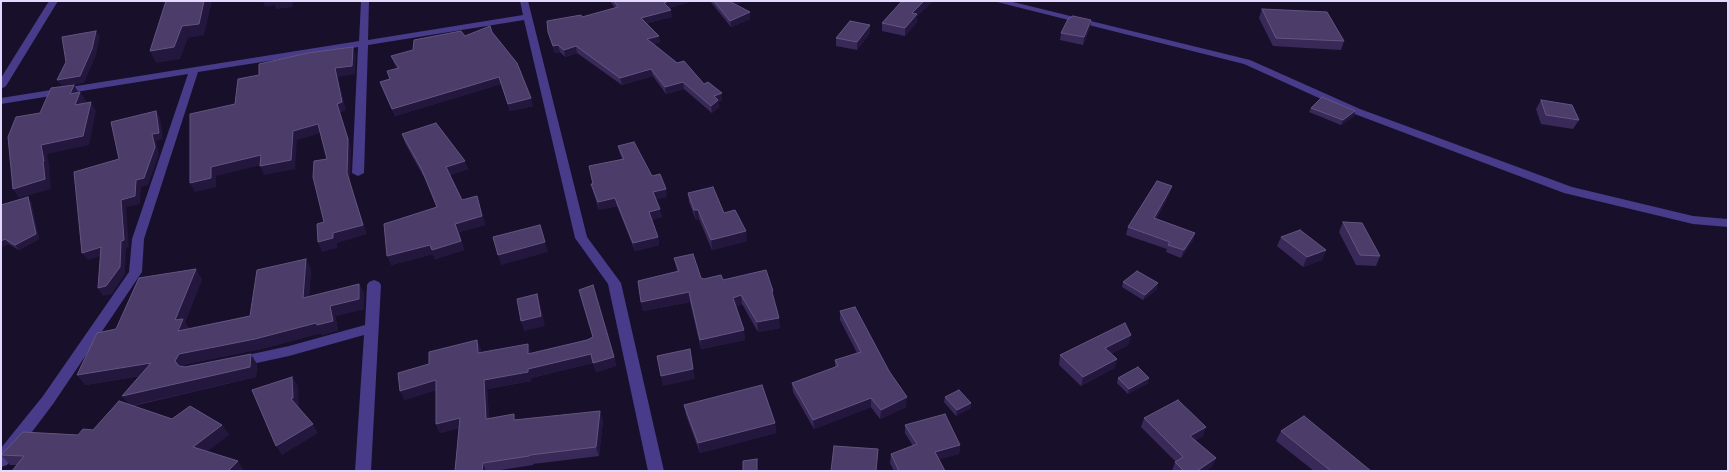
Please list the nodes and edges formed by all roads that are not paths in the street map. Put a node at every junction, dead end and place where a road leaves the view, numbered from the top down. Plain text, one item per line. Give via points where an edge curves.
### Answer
1 (54, 1) edge
2 (365, 1) edge
3 (524, 1) edge
4 (997, 1) edge
5 (527, 17) junction
6 (364, 43) junction
7 (194, 70) junction
8 (1, 86) edge
9 (1, 101) edge
10 (358, 173) dead end
11 (1728, 223) edge
12 (374, 284) dead end
13 (372, 328) junction
14 (227, 364) edge
15 (1, 460) edge
16 (363, 471) edge
17 (656, 471) edge

1 - 8 street
2 - 6 street
3 - 5 street
4 - 11 street via 1247,62 1356,111 1568,190 1693,220
5 - 6 street
5 - 17 street via 581,238 614,282
6 - 7 street
6 - 10 street
7 - 9 street
7 - 15 street via 138,240 135,272 48,400
12 - 13 street
13 - 14 street
13 - 16 street

